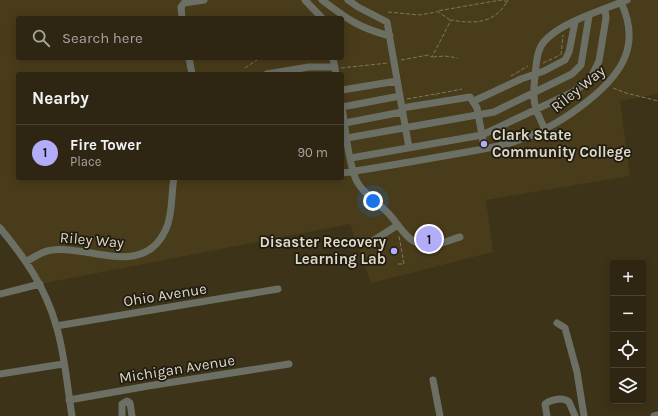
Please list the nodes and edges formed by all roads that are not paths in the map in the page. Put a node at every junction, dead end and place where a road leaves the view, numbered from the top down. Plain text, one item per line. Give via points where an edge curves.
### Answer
1 (204, 0) edge
2 (322, 0) edge
3 (348, 0) edge
4 (623, 1) edge
5 (310, 2) edge
6 (605, 9) junction
7 (182, 16) edge
8 (320, 16) edge
9 (343, 16) edge
10 (590, 16) junction
11 (344, 17) edge
12 (574, 22) junction
13 (390, 36) junction
14 (189, 60) edge
15 (334, 60) edge
16 (336, 71) edge
17 (192, 72) edge
18 (279, 72) edge
19 (535, 75) junction
20 (397, 81) junction
21 (344, 90) edge
22 (533, 92) junction
23 (400, 96) junction
24 (474, 101) junction
25 (344, 107) edge
26 (402, 110) junction
27 (535, 110) junction
28 (478, 115) junction
29 (344, 118) edge
30 (345, 123) junction
31 (405, 128) junction
32 (545, 129) junction
33 (482, 135) junction
34 (347, 138) junction
35 (409, 148) junction
36 (484, 148) junction
37 (351, 158) junction
38 (353, 172) junction
39 (344, 173) edge
40 (174, 180) edge
41 (396, 226) junction
42 (0, 228) edge
43 (460, 237) dead end
44 (374, 240) dead end
45 (27, 261) junction
46 (40, 284) junction
47 (278, 290) dead end
48 (0, 294) edge
49 (557, 323) dead end
50 (56, 326) junction
51 (63, 364) junction
52 (289, 364) dead end
53 (0, 374) edge
54 (433, 380) dead end
55 (128, 389) junction
56 (69, 400) junction
57 (130, 403) junction
58 (658, 415) edge
59 (72, 416) edge
60 (122, 416) edge
61 (132, 416) edge
62 (440, 416) edge
63 (547, 416) edge
64 (574, 416) edge
65 (584, 416) edge
66 (654, 416) edge

1 - 7 street via 184,3 181,7
2 - 9 street
3 - 13 street via 387,22
4 - 6 street
4 - 32 street, Riley Way via 629,26 629,43 620,70 579,108
5 - 8 street
6 - 10 street
6 - 27 street via 600,61 591,78 581,87
10 - 12 street
10 - 22 street via 581,65 572,74
11 - 13 street via 366,30
12 - 19 street via 549,37 541,47
12 - 19 street via 569,52
13 - 20 street
14 - 17 street
15 - 16 street
16 - 18 street via 309,67
19 - 22 street
19 - 24 street
20 - 21 street
20 - 23 street
22 - 27 street
22 - 28 street via 500,110
23 - 25 street
23 - 26 street
24 - 26 street via 470,97
24 - 28 street
26 - 30 street
26 - 31 street
27 - 32 street
27 - 33 street
28 - 31 street
28 - 33 street
29 - 30 street
30 - 34 street
31 - 34 street
31 - 35 street
32 - 36 street, Riley Way via 517,141
33 - 35 street
33 - 36 street
34 - 37 street
35 - 37 street
36 - 38 street, Riley Way
37 - 38 street
38 - 39 street, Riley Way
38 - 41 street via 362,189 388,213
40 - 45 street, Riley Way via 166,228 158,242 145,252 120,257 53,250 40,253
41 - 43 street via 421,244 430,245
41 - 44 street
42 - 45 street
45 - 46 street
46 - 48 street
46 - 50 street
47 - 50 street, Ohio Avenue
49 - 65 street via 565,328 570,344
50 - 51 street
51 - 53 street
51 - 56 street
52 - 55 street, Michigan Avenue
54 - 62 street
55 - 56 street, Michigan Avenue
55 - 57 street
56 - 59 street
57 - 60 street via 122,404
57 - 61 street
58 - 66 street
63 - 64 street via 545,404 561,399 569,402

